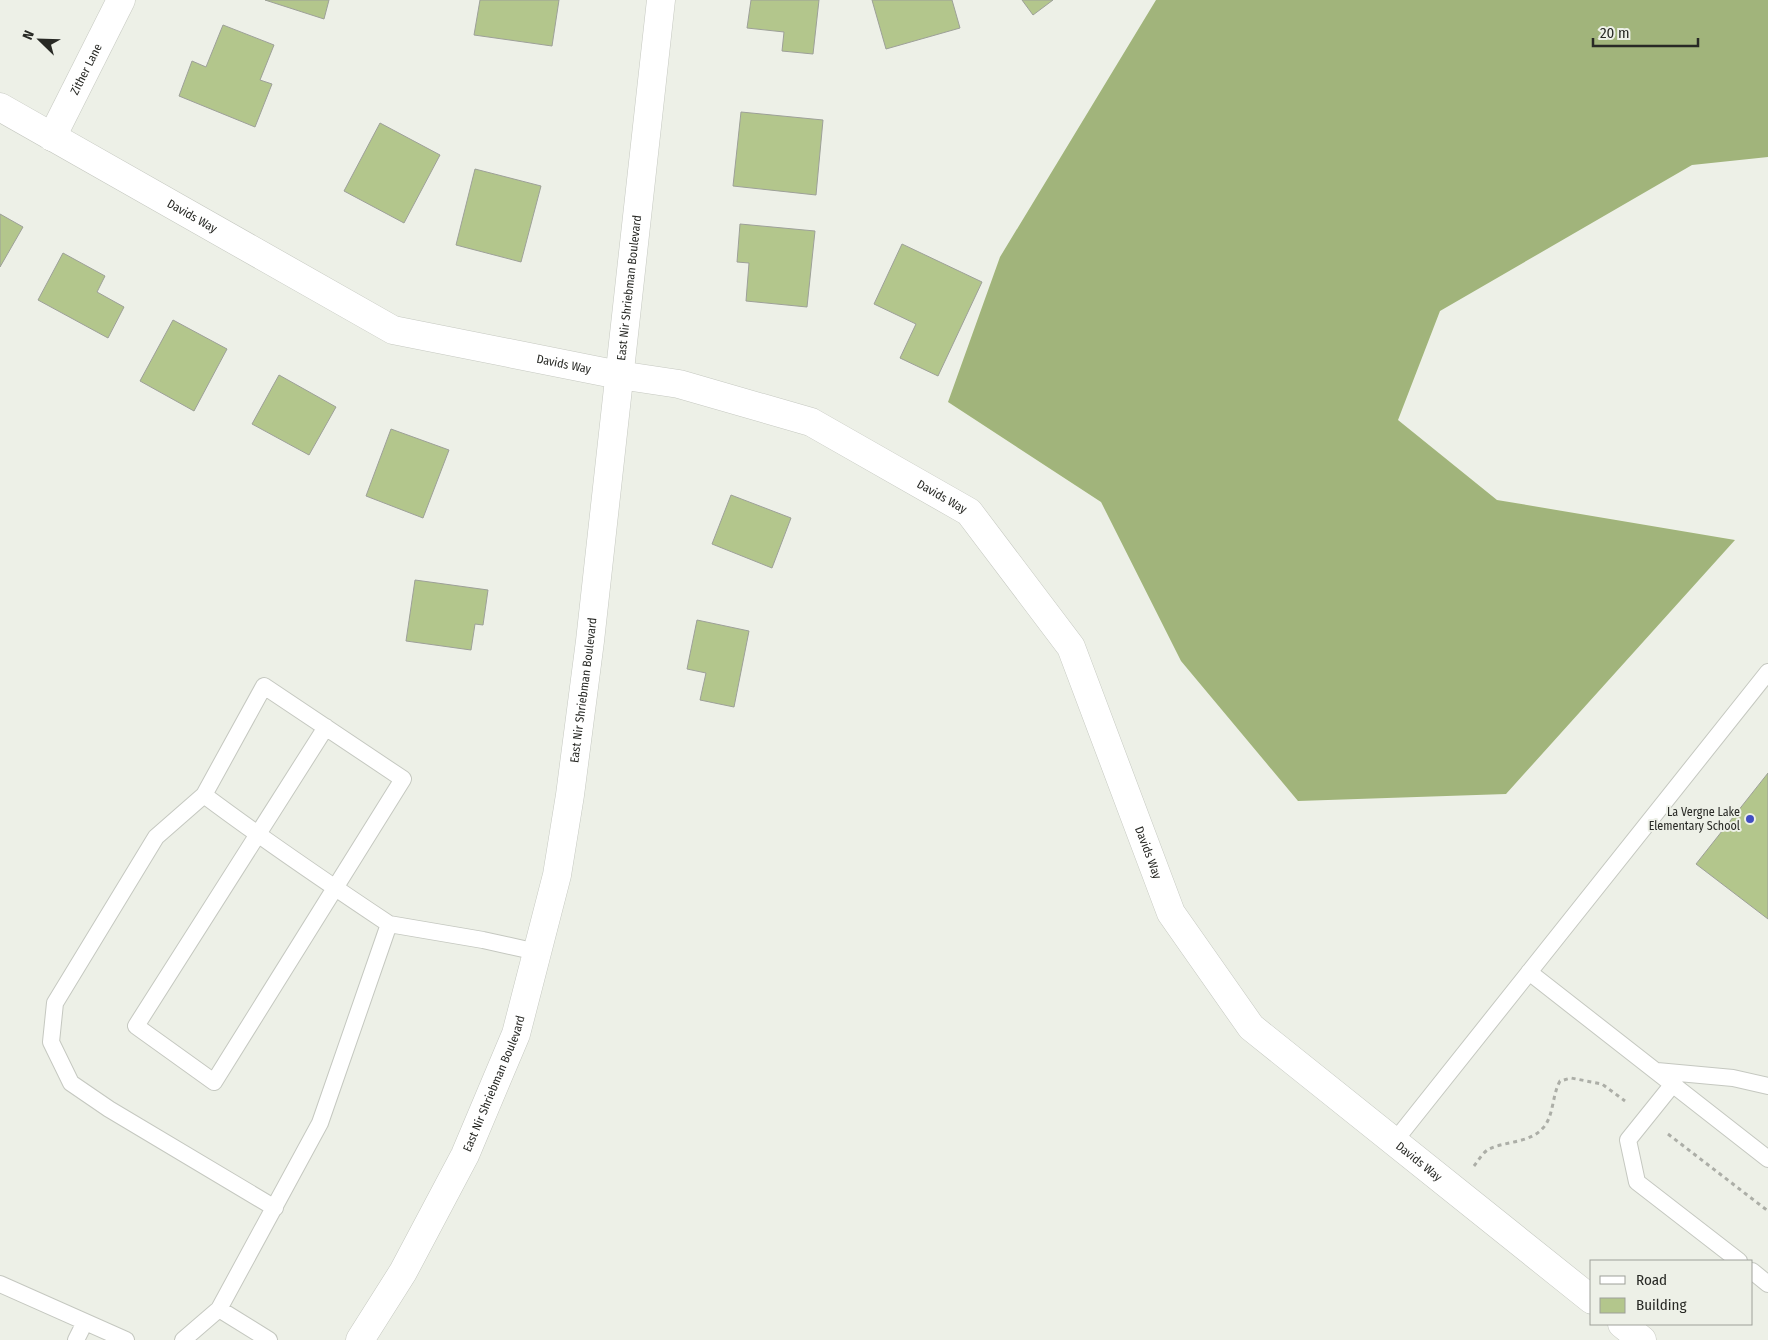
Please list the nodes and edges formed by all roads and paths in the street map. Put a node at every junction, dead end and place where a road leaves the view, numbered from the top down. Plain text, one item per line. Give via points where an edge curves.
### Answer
1 (121, 0) edge
2 (661, 0) edge
3 (0, 107) edge
4 (52, 137) junction
5 (619, 375) junction
6 (1768, 672) edge
7 (326, 727) junction
8 (204, 795) junction
9 (257, 835) junction
10 (334, 887) junction
11 (389, 924) junction
12 (537, 952) junction
13 (1529, 972) junction
14 (1656, 1071) junction
15 (1673, 1084) junction
16 (1768, 1086) edge
17 (1647, 1117) junction
18 (1394, 1142) junction
19 (1768, 1159) edge
20 (1472, 1168) dead end
21 (275, 1208) junction
22 (1768, 1211) edge
23 (1738, 1260) edge
24 (1753, 1272) edge
25 (1768, 1284) edge
26 (1, 1286) edge
27 (1590, 1298) edge
28 (219, 1309) junction
29 (85, 1322) junction
30 (1623, 1325) edge
31 (76, 1340) edge
32 (126, 1340) edge
33 (183, 1340) edge
34 (269, 1340) edge
35 (360, 1340) edge
36 (1642, 1340) edge

1 - 4 street, Zither Lane
2 - 5 street, East Nir Shriebman Boulevard
3 - 4 street, Davids Way
4 - 5 street, Davids Way via 393,330
5 - 12 street, East Nir Shriebman Boulevard via 570,795 557,875
5 - 18 street, Davids Way via 679,384 811,422 969,512 1071,647 1171,913 1251,1027
6 - 13 lane
7 - 8 lane via 264,686
7 - 9 lane
7 - 10 lane via 403,778
8 - 9 lane
8 - 21 lane via 156,837 55,1003 51,1042 71,1083
9 - 10 lane
9 - 10 lane via 136,1026 214,1082
10 - 11 lane
11 - 12 lane
11 - 21 lane via 320,1123
12 - 35 street, East Nir Shriebman Boulevard via 516,1034 466,1155 403,1272
13 - 14 lane
13 - 18 lane
14 - 15 lane
14 - 16 lane via 1733,1078
15 - 17 lane
15 - 19 lane
17 - 20 path via 1602,1084 1571,1078 1560,1081 1543,1128 1526,1139 1488,1150
17 - 22 path
17 - 23 lane via 1628,1140 1637,1182
18 - 27 street, Davids Way
21 - 28 lane
24 - 25 lane
26 - 29 lane
28 - 33 lane
28 - 34 lane
29 - 31 lane
29 - 32 lane
30 - 36 street

